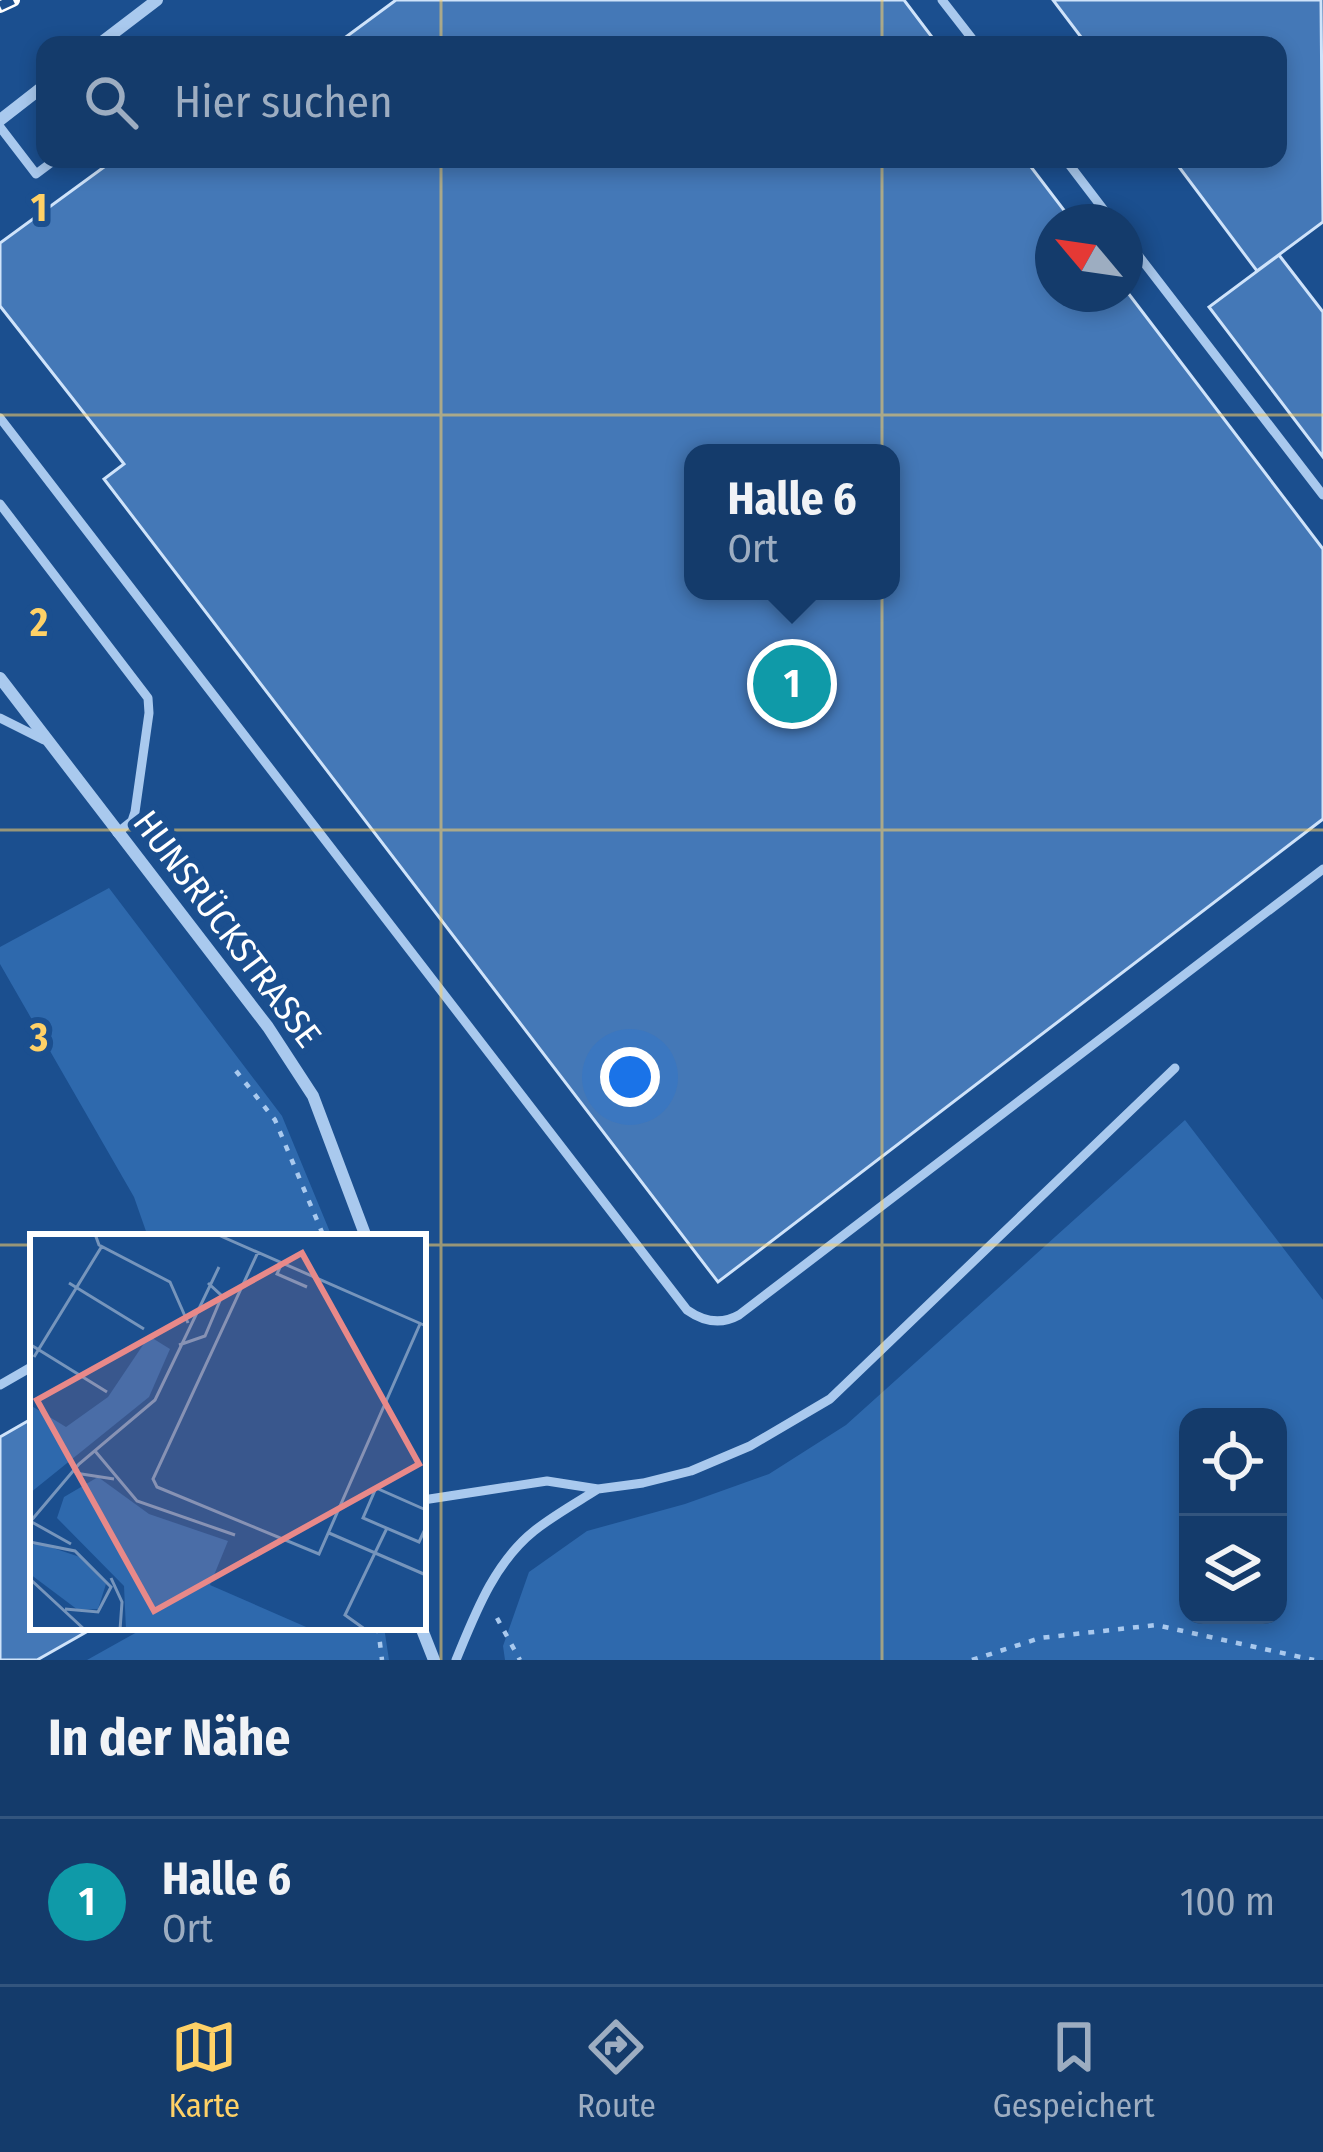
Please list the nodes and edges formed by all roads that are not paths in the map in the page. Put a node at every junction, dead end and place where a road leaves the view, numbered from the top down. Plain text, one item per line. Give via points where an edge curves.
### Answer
1 (157, 0) edge
2 (942, 0) edge
3 (110, 36) edge
4 (970, 36) edge
5 (36, 93) edge
6 (0, 123) edge
7 (44, 168) edge
8 (1072, 168) edge
9 (1099, 204) edge
10 (1143, 261) edge
11 (0, 418) edge
12 (1323, 495) edge
13 (0, 504) edge
14 (0, 678) edge
15 (0, 718) edge
16 (49, 743) junction
17 (117, 833) junction
18 (1323, 869) edge
19 (1175, 1068) dead end
20 (365, 1234) edge
21 (30, 1368) edge
22 (0, 1385) edge
23 (598, 1489) junction
24 (426, 1500) edge
25 (422, 1630) edge
26 (434, 1660) edge
27 (456, 1660) edge

1 - 3 street
2 - 4 lane
5 - 6 street
6 - 7 lane via 36,174
8 - 9 lane
10 - 12 lane
11 - 18 lane via 697,1318 727,1322 740,1315
13 - 17 lane via 148,698 135,812
14 - 16 street, HUNSRÜCKSTRASSE
15 - 16 lane
16 - 17 street, HUNSRÜCKSTRASSE
17 - 20 street, HUNSRÜCKSTRASSE via 313,1096
19 - 23 lane via 830,1399 691,1471
21 - 22 lane
23 - 24 lane via 547,1481
23 - 27 lane via 530,1533 490,1584
25 - 26 street

